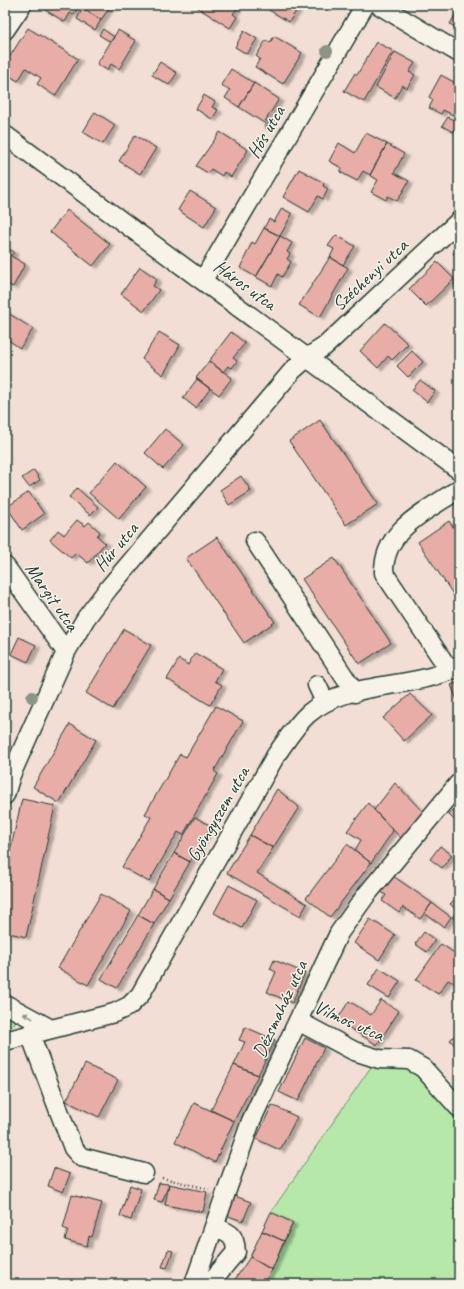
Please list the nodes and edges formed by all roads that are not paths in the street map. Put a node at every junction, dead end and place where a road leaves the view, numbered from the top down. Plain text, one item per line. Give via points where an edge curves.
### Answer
1 (22, 5) edge
2 (364, 5) edge
3 (379, 5) edge
4 (5, 30) edge
5 (459, 53) edge
6 (5, 135) edge
7 (459, 221) edge
8 (203, 280) junction
9 (308, 357) junction
10 (459, 470) edge
11 (459, 489) edge
12 (255, 541) dead end
13 (5, 566) edge
14 (66, 652) junction
15 (454, 669) edge
16 (316, 685) dead end
17 (355, 692) junction
18 (325, 702) junction
19 (459, 783) edge
20 (5, 795) edge
21 (5, 1004) edge
22 (298, 1021) junction
23 (51, 1029) junction
24 (30, 1034) junction
25 (5, 1041) edge
26 (459, 1108) edge
27 (144, 1173) road end
28 (215, 1227) junction
29 (194, 1284) edge
30 (209, 1284) edge

1 - 4 street
2 - 8 street, Hős utca
3 - 5 street
6 - 8 street, Háros utca
7 - 9 street, Széchenyi utca via 325,346
8 - 9 street, Háros utca
9 - 10 street, Háros utca
9 - 14 street, Húr utca via 294,370 108,589 86,618
11 - 15 street via 400,528 384,560 384,573
12 - 17 street
13 - 14 street, Margit utca
14 - 20 street, Húr utca via 11,775
15 - 17 street, Gyöngyszem utca via 427,679
16 - 18 street
17 - 18 street, Gyöngyszem utca
18 - 23 street, Gyöngyszem utca via 291,732 276,755 140,996 129,1006 114,1013
19 - 22 street, Dézsmaház utca via 367,894 339,933
23 -> 21 street
22 - 26 street, Vilmos utca via 354,1051 379,1059 409,1060 423,1068
22 - 28 street, Dézsmaház utca via 251,1121
23 - 24 street, Gyöngyszem utca
24 - 25 street, Gyöngyszem utca
24 - 27 street via 73,1148 81,1157
28 - 29 street, Dézsmaház utca
28 - 30 street via 229,1232 235,1242 236,1252

